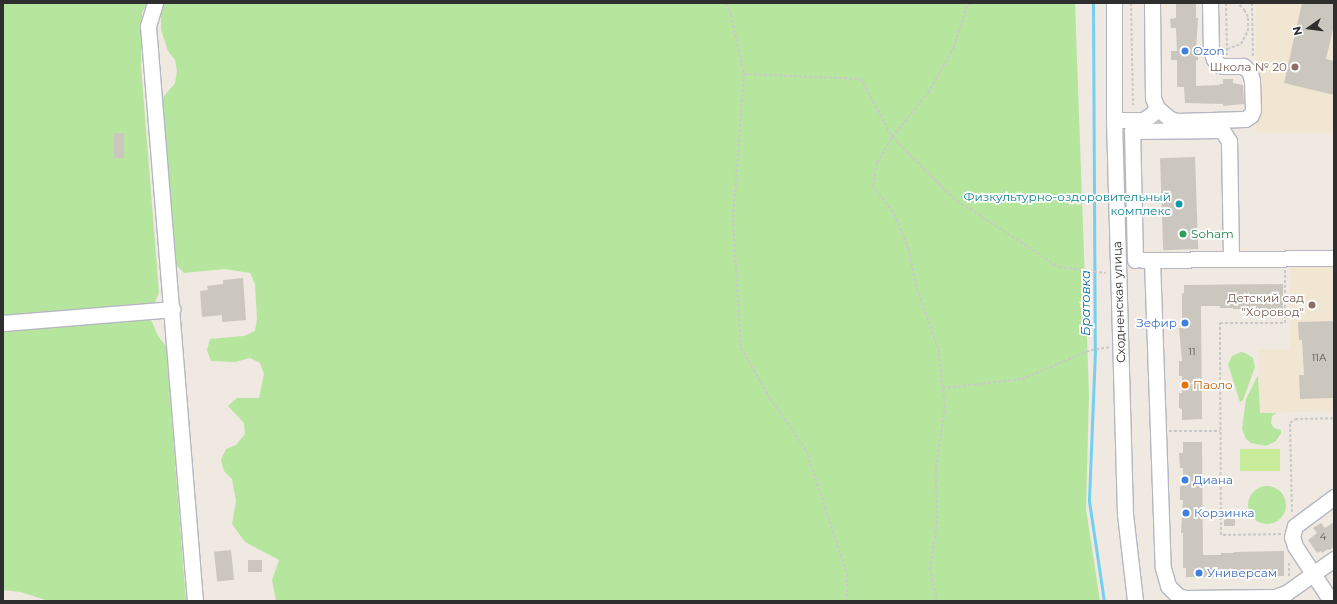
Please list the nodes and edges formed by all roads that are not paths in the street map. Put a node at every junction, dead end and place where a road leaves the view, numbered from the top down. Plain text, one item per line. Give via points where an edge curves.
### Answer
1 (155, 3) edge
2 (1114, 3) edge
3 (1152, 3) edge
4 (1210, 3) edge
5 (1157, 108) junction
6 (1114, 120) junction
7 (1334, 258) edge
8 (1231, 259) junction
9 (1134, 260) junction
10 (1152, 260) junction
11 (1118, 268) junction
12 (172, 309) junction
13 (3, 323) edge
14 (1334, 497) edge
15 (1334, 559) edge
16 (1314, 574) junction
17 (1329, 598) edge
18 (195, 601) edge
19 (1135, 601) edge

1 - 12 street via 148,26
2 - 6 street, Сходненская улица
3 - 5 street via 1153,98
4 - 5 street via 1211,50 1218,64 1243,66 1248,71 1252,80 1251,115 1245,119 1177,121 1170,119
5 - 6 street via 1143,120
6 - 11 street, Сходненская улица
7 - 8 street
8 - 9 street via 1229,141 1222,130 1132,131
8 - 10 street
9 - 10 street
9 - 11 street
10 - 16 street via 1165,578 1173,593 1186,598 1265,598 1286,593
11 - 19 street, Сходненская улица via 1125,514
12 - 13 street
12 - 18 street
14 - 16 street via 1295,526 1292,537 1295,546
15 - 16 street
16 - 17 street

